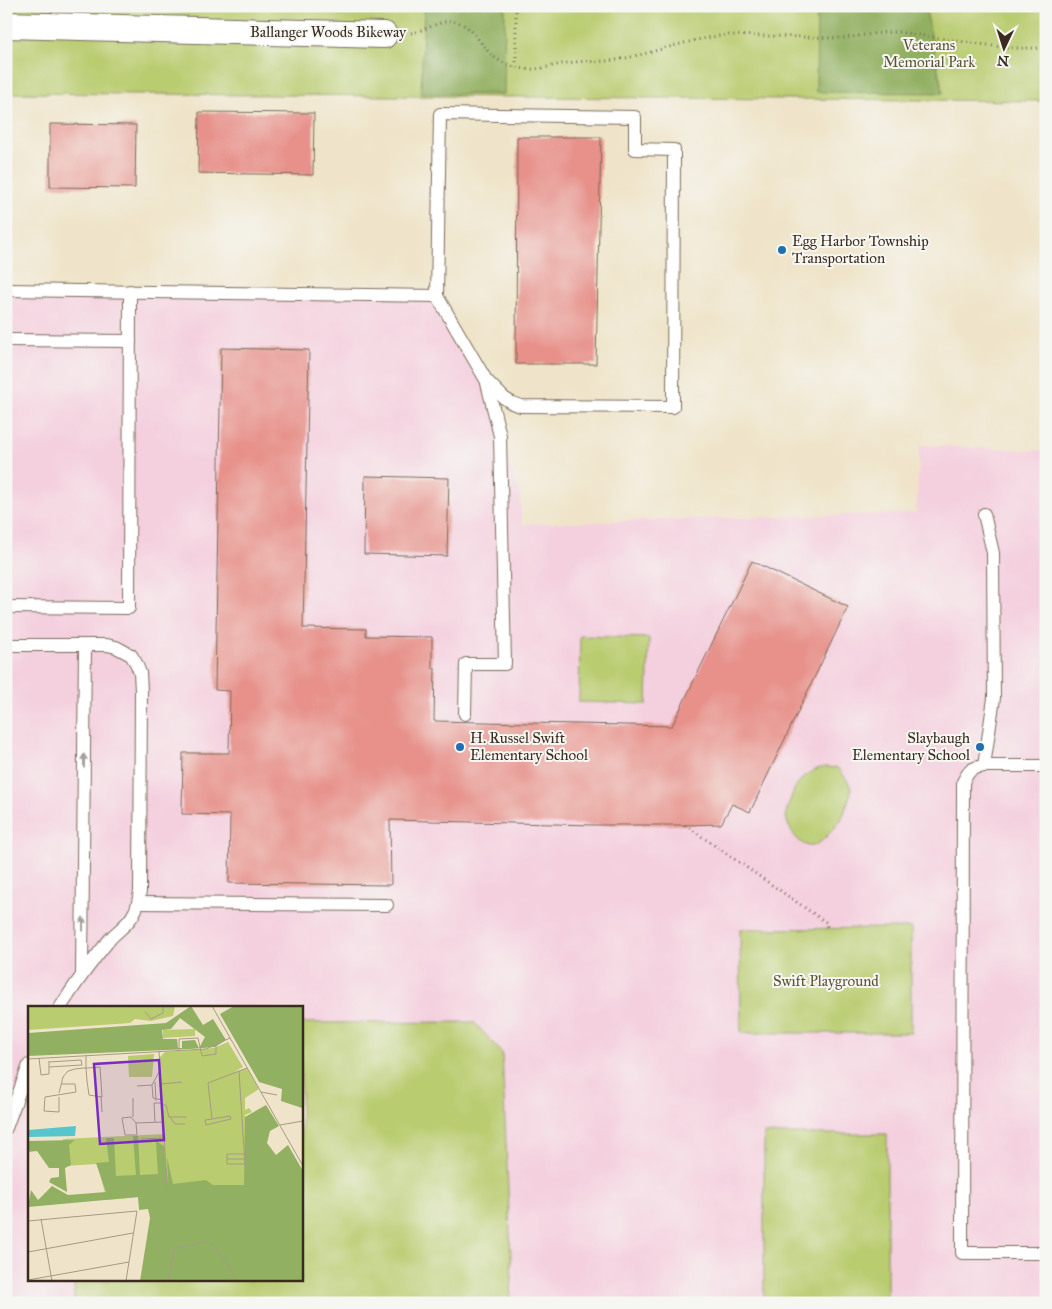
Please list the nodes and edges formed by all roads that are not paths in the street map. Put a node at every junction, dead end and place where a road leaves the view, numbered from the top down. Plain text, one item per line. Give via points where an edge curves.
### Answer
1 (6, 25) edge
2 (384, 35) road end
3 (6, 290) edge
4 (130, 291) junction
5 (437, 296) junction
6 (6, 340) edge
7 (130, 341) junction
8 (486, 380) junction
9 (984, 514) dead end
10 (6, 608) edge
11 (6, 645) edge
12 (85, 645) junction
13 (465, 714) dead end
14 (984, 766) junction
15 (1046, 766) edge
16 (138, 903) junction
17 (387, 905) dead end
18 (82, 973) junction
19 (61, 1006) edge
20 (28, 1068) edge
21 (6, 1128) edge
22 (1046, 1253) edge

1 - 2 street, Ballanger Woods Bikeway
3 - 4 lane
4 - 5 lane
4 - 7 lane
5 - 8 lane
5 - 8 lane via 440,114 635,117 635,149 674,150 673,407 521,406 504,398
6 - 7 lane
7 - 10 lane via 129,608
8 - 13 lane via 500,436 504,664 466,664
9 - 14 lane via 993,553 994,698
11 - 12 lane
12 - 16 lane via 107,645 124,650 132,655 140,673
18 -> 12 lane
14 - 15 lane
14 - 22 lane via 968,772 963,782 962,1253
16 - 17 lane
16 - 18 lane via 130,920 112,936
18 - 19 lane
20 - 21 lane

